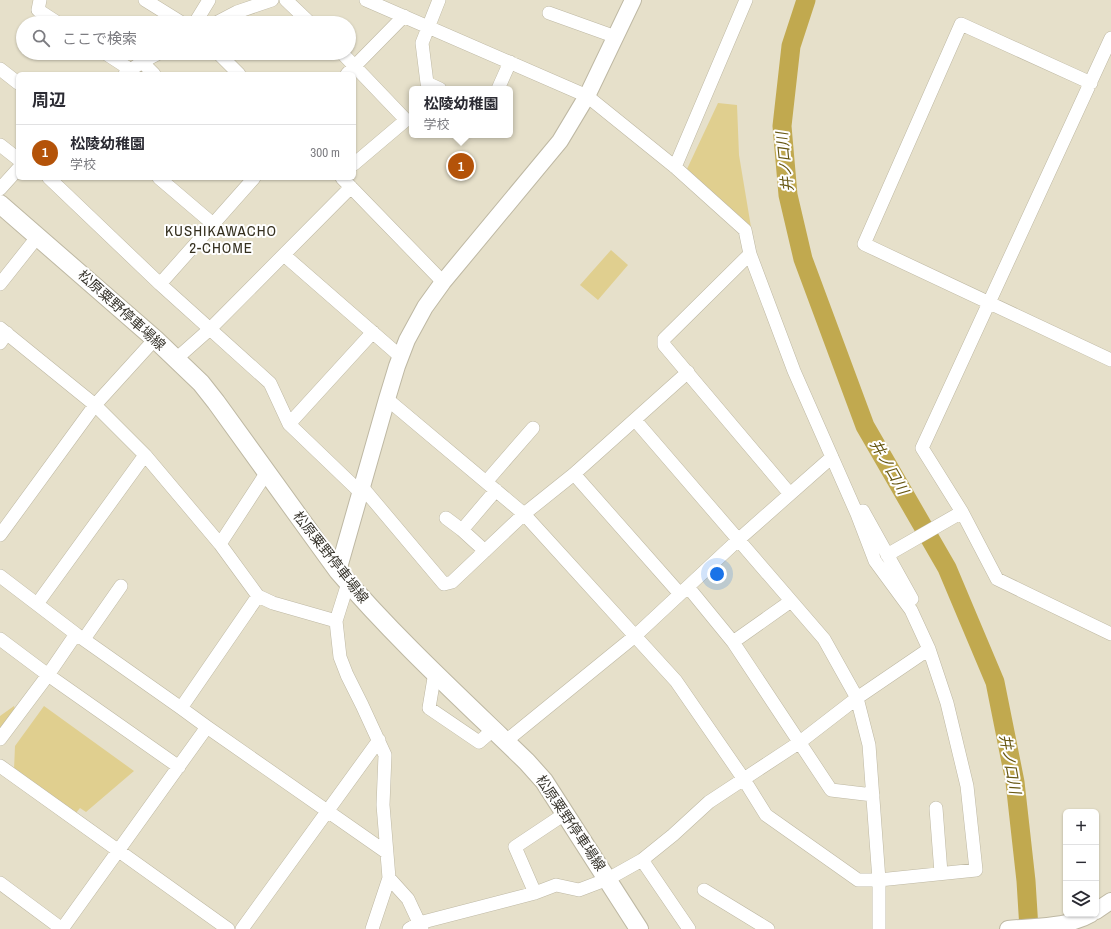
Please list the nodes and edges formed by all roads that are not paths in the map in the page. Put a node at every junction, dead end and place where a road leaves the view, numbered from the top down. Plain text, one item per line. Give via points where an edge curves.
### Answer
1 (40, 0) edge
2 (146, 0) edge
3 (209, 0) edge
4 (272, 0) edge
5 (286, 0) edge
6 (366, 0) edge
7 (439, 0) edge
8 (633, 0) edge
9 (746, 0) edge
10 (549, 13) dead end
11 (47, 16) edge
12 (171, 16) edge
13 (199, 16) edge
14 (229, 16) edge
15 (303, 16) edge
16 (404, 16) junction
17 (428, 26) junction
18 (616, 36) junction
19 (1111, 38) edge
20 (113, 60) edge
21 (146, 60) edge
22 (225, 60) edge
23 (346, 60) edge
24 (142, 62) junction
25 (510, 62) junction
26 (0, 69) edge
27 (351, 70) edge
28 (128, 72) edge
29 (152, 72) edge
30 (237, 72) edge
31 (356, 75) edge
32 (16, 81) edge
33 (1091, 83) junction
34 (432, 86) edge
35 (499, 86) edge
36 (587, 96) junction
37 (0, 145) edge
38 (16, 157) edge
39 (356, 162) edge
40 (675, 167) junction
41 (16, 171) edge
42 (51, 180) edge
43 (161, 180) edge
44 (252, 180) edge
45 (347, 183) edge
46 (0, 189) edge
47 (0, 204) edge
48 (213, 224) junction
49 (38, 236) junction
50 (750, 254) junction
51 (284, 255) junction
52 (443, 282) junction
53 (0, 284) edge
54 (160, 284) junction
55 (990, 303) junction
56 (210, 328) junction
57 (373, 332) junction
58 (2, 335) edge
59 (155, 339) junction
60 (401, 357) junction
61 (176, 359) junction
62 (1111, 360) edge
63 (688, 372) junction
64 (387, 399) junction
65 (95, 405) junction
66 (635, 420) junction
67 (290, 424) junction
68 (532, 428) dead end
69 (145, 455) junction
70 (832, 457) junction
71 (267, 472) junction
72 (574, 474) junction
73 (486, 482) junction
74 (496, 490) junction
75 (362, 491) junction
76 (790, 494) junction
77 (524, 514) junction
78 (857, 514) junction
79 (958, 515) junction
80 (446, 518) dead end
81 (462, 530) junction
82 (0, 535) edge
83 (738, 540) junction
84 (220, 544) junction
85 (485, 551) junction
86 (891, 553) junction
87 (0, 576) edge
88 (343, 577) junction
89 (121, 586) dead end
90 (684, 590) junction
91 (258, 596) junction
92 (791, 601) junction
93 (37, 604) junction
94 (911, 610) junction
95 (336, 621) junction
96 (1111, 634) edge
97 (635, 636) junction
98 (80, 637) junction
99 (0, 639) edge
100 (733, 642) junction
101 (929, 650) junction
102 (435, 672) junction
103 (48, 675) junction
104 (857, 698) junction
105 (181, 708) junction
106 (207, 727) junction
107 (500, 735) junction
108 (0, 739) edge
109 (379, 740) junction
110 (800, 742) junction
111 (0, 766) edge
112 (179, 767) junction
113 (743, 778) junction
114 (873, 795) junction
115 (936, 808) dead end
116 (328, 812) junction
117 (566, 813) junction
118 (119, 850) junction
119 (386, 852) junction
120 (642, 860) junction
121 (941, 873) junction
122 (389, 878) junction
123 (608, 879) junction
124 (879, 880) junction
125 (0, 883) edge
126 (704, 890) dead end
127 (535, 893) junction
128 (1085, 917) edge
129 (416, 927) edge
130 (62, 929) edge
131 (228, 929) edge
132 (242, 929) edge
133 (372, 929) edge
134 (639, 929) edge
135 (689, 929) edge
136 (768, 929) edge
137 (879, 929) edge
138 (1008, 929) edge

1 - 11 street via 38,10
2 - 12 street
3 - 13 street
4 - 14 street
5 - 15 street
6 - 16 street
7 - 17 street
8 - 18 street
9 - 40 street
10 - 18 street
16 - 17 street
16 - 27 street
17 - 25 street
17 - 34 street via 422,43 427,84
18 - 36 street
19 - 33 street
20 - 28 street
21 - 24 street
22 - 30 street
23 - 27 street
24 - 28 street
24 - 29 street
25 - 35 street
25 - 36 street
26 - 32 street
31 - 39 street via 406,120
33 - 55 street
33 - 55 street via 961,24 864,244
36 - 40 street
36 - 52 street via 560,141
37 - 38 street
40 - 50 street via 745,230
41 - 46 street
42 - 54 street
43 - 48 street
44 - 48 street
45 - 51 street
45 - 52 street
47 - 49 main road, 松原粟野停車場線
48 - 54 street
49 - 53 street
49 - 59 main road, 松原粟野停車場線
50 - 63 street via 664,338 664,345
50 - 70 street via 794,371
51 - 56 street
51 - 57 street
52 - 60 street via 425,307
54 - 56 street
55 - 62 street
55 - 79 street via 922,448
56 - 61 street
56 - 67 street via 270,383
57 - 60 street
57 - 67 street
58 - 65 street
59 - 61 main road, 松原粟野停車場線
59 - 65 street
60 - 64 street
61 - 71 main road, 松原粟野停車場線 via 201,383
63 - 66 street
63 - 76 street
64 - 73 street
64 - 75 street
65 - 69 street
65 - 82 street
66 - 72 street
66 - 83 street
67 - 75 street
68 - 73 street
69 - 84 street
69 - 93 street
70 - 76 street
70 - 78 street
71 - 84 street
71 - 88 main road, 松原粟野停車場線
72 - 77 street
72 - 90 street
73 - 74 street
74 - 77 street
74 - 81 street
75 - 85 street via 444,584 452,582
75 - 88 street
76 - 83 street
77 - 85 street
77 - 97 street
78 - 86 street via 863,511
78 - 94 street via 875,561
79 - 86 street
79 - 96 street via 997,579
80 - 81 street
81 - 85 street
83 - 90 street
83 - 92 street
84 - 91 street
86 - 94 street via 912,600
87 - 93 street
88 - 95 street
88 - 102 main road, 松原粟野停車場線
89 - 98 street
90 - 97 street
90 - 100 street
91 - 95 street via 273,603
91 - 105 street
92 - 100 street
92 - 104 street via 824,639
93 - 98 street
94 - 101 street
95 - 109 street via 340,657
97 - 107 street
97 - 113 street via 676,681
98 - 103 street
98 - 105 street
99 - 103 street
100 - 110 street
101 - 104 street
101 - 121 street via 947,703 967,786 976,870
102 - 107 main road, 松原粟野停車場線
102 - 107 street via 429,708 479,742
103 - 108 street
103 - 112 street
104 - 110 street
104 - 114 street via 869,745
105 - 106 street
106 - 112 street
106 - 116 street
107 - 117 main road, 松原粟野停車場線 via 544,781
109 - 116 street
109 - 119 street via 385,755 383,805
110 - 113 street
110 - 114 street via 832,790
111 - 118 street
112 - 118 street
113 - 120 street via 709,802
113 - 124 street via 766,815 858,880
114 - 124 street
115 - 121 street
116 - 119 street
116 - 132 street
117 - 123 main road, 松原粟野停車場線
117 - 127 street via 515,847
118 - 130 street
118 - 131 street
119 - 122 street
120 - 123 street
120 - 135 street
121 - 124 street
122 - 129 street via 408,899
122 - 133 street
123 - 127 street via 579,890 556,885
123 - 134 main road, 松原粟野停車場線
124 - 137 street
125 - 130 street
126 - 136 street
127 - 129 street
128 - 138 street via 1058,924

